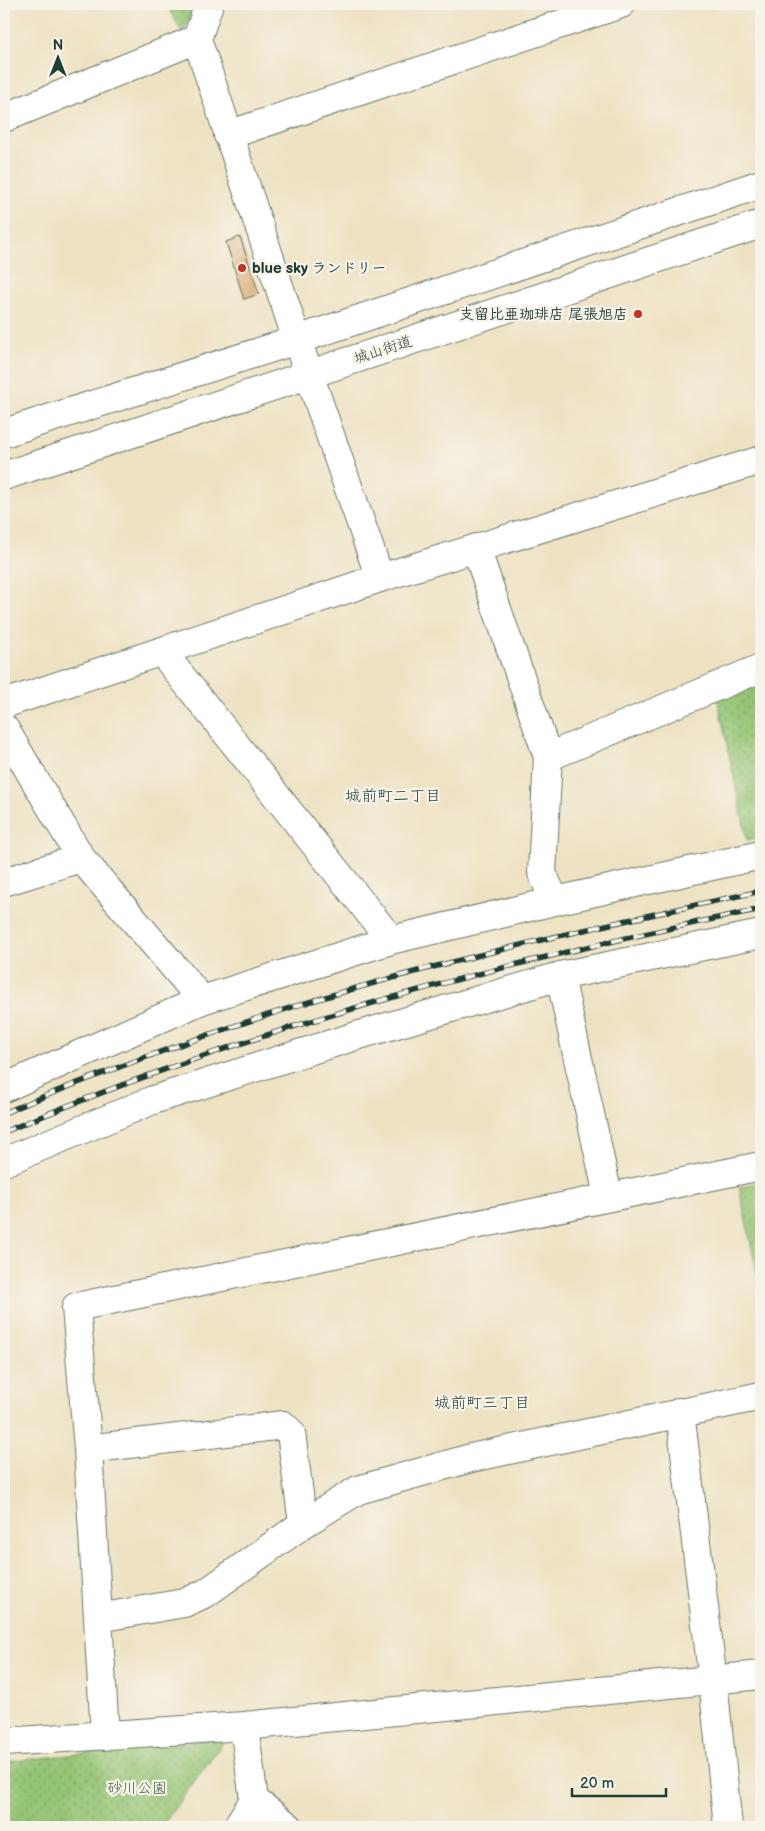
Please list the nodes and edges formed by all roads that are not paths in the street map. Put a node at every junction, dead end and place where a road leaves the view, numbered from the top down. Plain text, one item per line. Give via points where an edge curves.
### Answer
1 (209, 4) edge
2 (621, 4) edge
3 (197, 39) junction
4 (4, 118) edge
5 (228, 135) junction
6 (761, 184) edge
7 (761, 224) edge
8 (297, 340) junction
9 (310, 375) junction
10 (4, 433) edge
11 (761, 460) edge
12 (4, 476) edge
13 (476, 548) junction
14 (380, 578) junction
15 (162, 652) junction
16 (761, 668) edge
17 (4, 704) edge
18 (4, 728) edge
19 (548, 757) junction
20 (761, 855) edge
21 (81, 858) junction
22 (4, 882) edge
23 (555, 901) junction
24 (761, 934) edge
25 (391, 940) junction
26 (560, 976) junction
27 (202, 1000) junction
28 (4, 1088) edge
29 (4, 1162) edge
30 (761, 1166) edge
31 (608, 1196) junction
32 (761, 1396) edge
33 (680, 1412) junction
34 (88, 1449) junction
35 (303, 1524) junction
36 (98, 1618) junction
37 (761, 1676) edge
38 (713, 1681) junction
39 (244, 1726) junction
40 (105, 1736) junction
41 (4, 1742) edge
42 (254, 1800) junction
43 (237, 1827) edge
44 (289, 1827) edge
45 (728, 1827) edge

1 - 3 street
2 - 5 street
3 - 4 street
3 - 5 street
5 - 8 street
6 - 8 street
7 - 9 street, 城山街道
8 - 9 street
8 - 10 street
9 - 12 street, 城山街道
9 - 14 street
11 - 13 street
13 - 14 street
13 - 19 street
14 - 15 street
15 - 17 street
15 - 25 street
16 - 19 street
18 - 21 street
19 - 23 street via 542,873
20 - 23 street
21 - 22 street
21 - 27 street
23 - 25 street
24 - 26 street
25 - 27 street
26 - 29 street via 153,1100
26 - 31 street
27 - 28 street
30 - 31 street
31 - 34 street via 76,1307
32 - 33 street
33 - 35 street via 471,1458 358,1490
33 - 38 street
34 - 35 street via 283,1425 291,1433
34 - 36 street
35 - 36 street via 206,1593 184,1603
36 - 40 street
37 - 38 street
38 - 39 street
38 - 45 street
39 - 40 street
39 - 42 street
40 - 41 street
42 - 43 street
42 - 44 street

